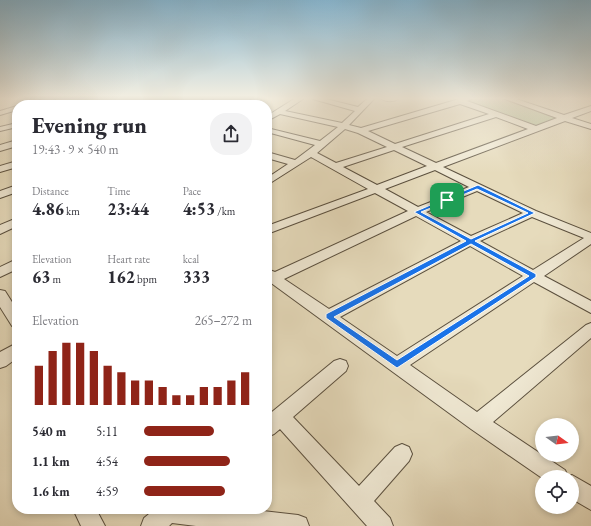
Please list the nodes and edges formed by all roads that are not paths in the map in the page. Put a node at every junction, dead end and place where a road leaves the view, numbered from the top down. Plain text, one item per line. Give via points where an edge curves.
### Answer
1 (333, 124) edge
2 (346, 124) edge
3 (387, 124) edge
4 (468, 124) edge
5 (522, 124) edge
6 (552, 124) edge
7 (580, 124) edge
8 (12, 126) edge
9 (344, 126) junction
10 (591, 127) edge
11 (0, 129) edge
12 (536, 129) junction
13 (272, 131) edge
14 (361, 131) junction
15 (12, 144) edge
16 (322, 144) junction
17 (393, 147) junction
18 (0, 148) edge
19 (311, 153) junction
20 (272, 156) edge
21 (296, 163) junction
22 (12, 165) edge
23 (335, 166) junction
24 (434, 167) junction
25 (0, 169) edge
26 (272, 179) edge
27 (478, 187) junction
28 (374, 189) junction
29 (12, 190) edge
30 (0, 195) edge
31 (416, 212) junction
32 (532, 213) junction
33 (12, 224) edge
34 (272, 228) edge
35 (0, 230) edge
36 (591, 238) edge
37 (471, 241) junction
38 (12, 266) edge
39 (0, 273) edge
40 (272, 275) edge
41 (534, 276) junction
42 (272, 277) edge
43 (0, 295) edge
44 (591, 308) edge
45 (12, 314) edge
46 (328, 316) junction
47 (591, 329) edge
48 (12, 353) edge
49 (0, 361) edge
50 (397, 365) junction
51 (340, 366) dead end
52 (274, 422) edge
53 (478, 423) junction
54 (402, 454) dead end
55 (548, 470) edge
56 (579, 491) edge
57 (591, 499) edge
58 (359, 502) junction
59 (87, 514) edge
60 (166, 514) edge
61 (202, 514) edge
62 (94, 526) edge
63 (152, 526) edge
64 (298, 526) edge
65 (382, 526) edge

1 - 9 street
2 - 9 street
3 - 14 street
4 - 17 street
5 - 12 street
6 - 12 street
7 - 10 street
8 - 11 street
9 - 14 street
9 - 16 street
12 - 24 street
13 - 16 street
14 - 17 street
15 - 18 street
16 - 19 street
17 - 23 street
17 - 24 street
19 - 21 street
19 - 23 street
20 - 21 street
21 - 26 street
22 - 25 street
23 - 28 street
24 - 27 street
24 - 28 street
27 - 31 street
27 - 32 street
28 - 31 street
28 - 34 street
29 - 30 street
31 - 37 street
31 - 40 street
32 - 36 street
32 - 37 street
33 - 35 street
36 - 41 street
37 - 41 street
37 - 46 street
38 - 39 street
41 - 44 street
41 - 50 street
42 - 46 street
43 - 45 street
46 - 50 street
47 - 53 street
48 - 49 street
50 - 53 street
51 - 52 street
52 - 58 street
53 - 55 street
54 - 58 street
56 - 57 street
58 - 65 street
59 - 62 street
60 - 63 street
61 - 64 street

